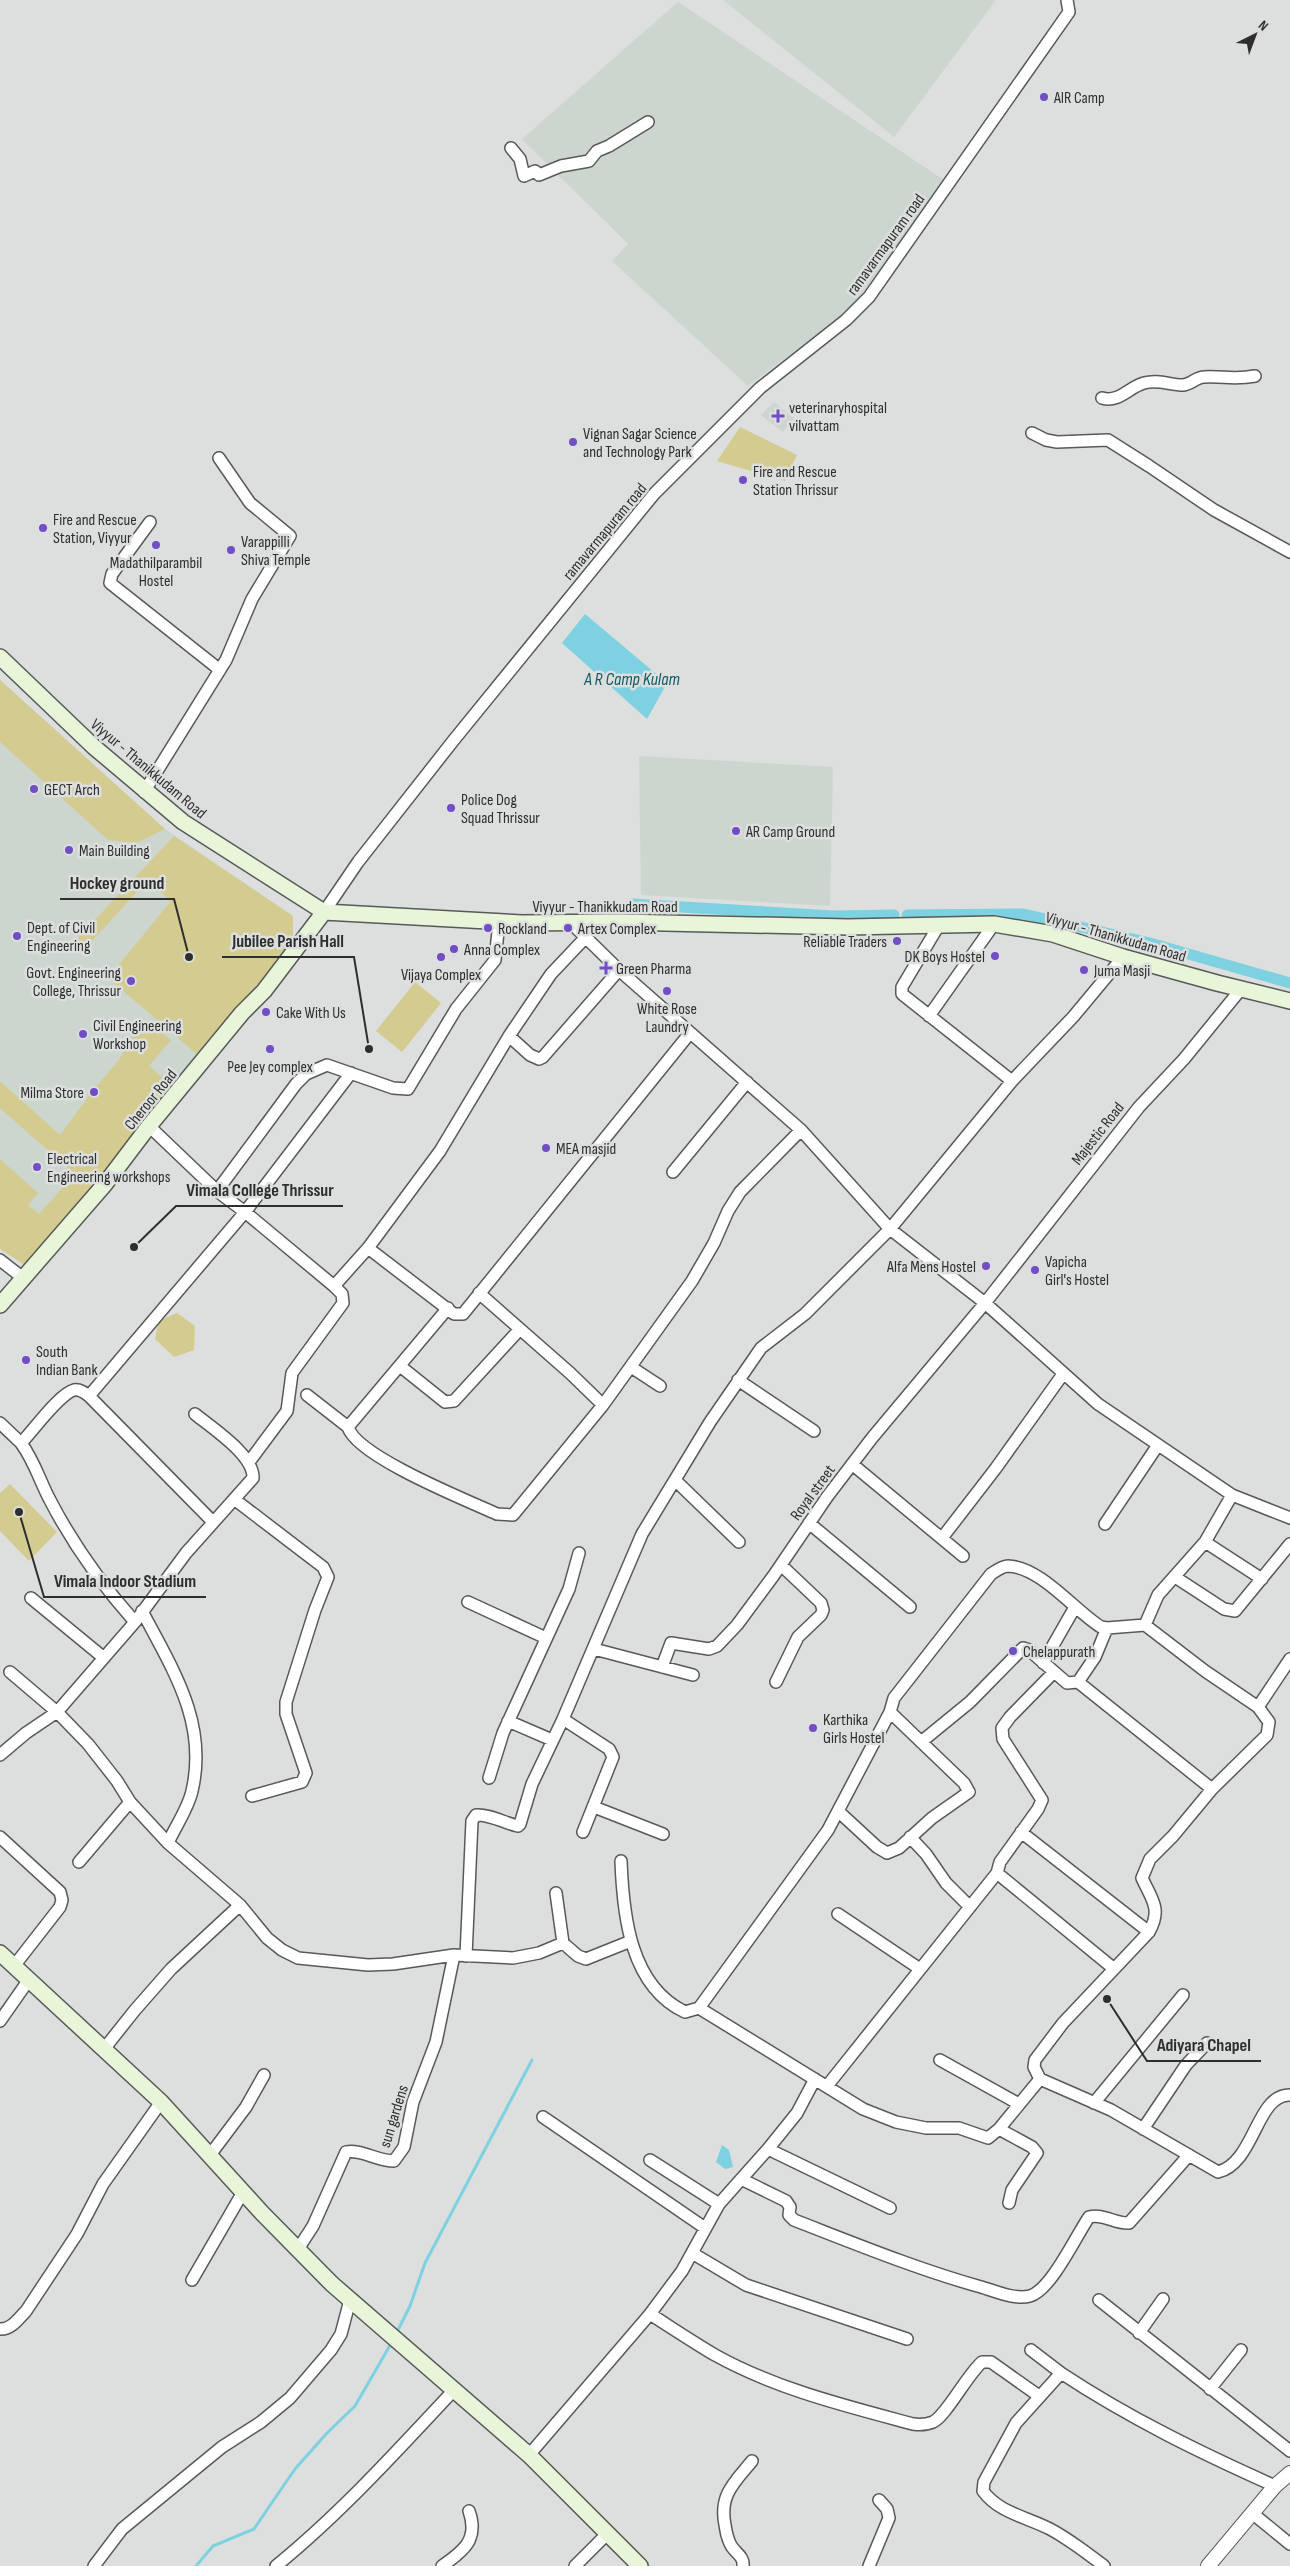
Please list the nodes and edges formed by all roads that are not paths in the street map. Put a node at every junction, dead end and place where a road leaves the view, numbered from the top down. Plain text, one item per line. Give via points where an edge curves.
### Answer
1 (1067, 0) edge
2 (648, 122) dead end
3 (511, 148) dead end
4 (1255, 376) dead end
5 (1102, 398) dead end
6 (1032, 433) dead end
7 (218, 458) dead end
8 (150, 522) dead end
9 (1290, 552) edge
10 (0, 657) edge
11 (220, 670) junction
12 (144, 792) junction
13 (324, 912) junction
14 (499, 922) junction
15 (571, 923) junction
16 (939, 924) junction
17 (994, 924) junction
18 (586, 937) junction
19 (1122, 957) junction
20 (619, 970) junction
21 (1241, 989) junction
22 (1290, 1000) edge
23 (929, 1016) junction
24 (690, 1033) junction
25 (509, 1036) junction
26 (350, 1073) junction
27 (1012, 1081) junction
28 (748, 1082) junction
29 (149, 1126) junction
30 (801, 1130) junction
31 (673, 1172) dead end
32 (217, 1191) junction
33 (245, 1212) junction
34 (890, 1229) junction
35 (368, 1248) junction
36 (0, 1260) edge
37 (23, 1278) junction
38 (334, 1286) junction
39 (479, 1293) junction
40 (985, 1303) junction
41 (0, 1305) edge
42 (448, 1308) junction
43 (520, 1329) junction
44 (400, 1366) junction
45 (630, 1367) junction
46 (1063, 1374) junction
47 (738, 1380) junction
48 (660, 1386) dead end
49 (308, 1395) dead end
50 (89, 1396) junction
51 (603, 1405) junction
52 (195, 1414) dead end
53 (0, 1423) edge
54 (348, 1427) junction
55 (814, 1431) dead end
56 (21, 1444) junction
57 (1158, 1445) junction
58 (249, 1462) junction
59 (852, 1464) junction
60 (674, 1480) junction
61 (1232, 1495) junction
62 (234, 1500) junction
63 (1290, 1518) edge
64 (213, 1522) junction
65 (809, 1523) junction
66 (1105, 1524) dead end
67 (942, 1538) junction
68 (739, 1542) dead end
69 (1205, 1542) junction
70 (1290, 1544) edge
71 (579, 1553) dead end
72 (963, 1556) dead end
73 (781, 1565) junction
74 (1175, 1576) junction
75 (1262, 1579) junction
76 (31, 1598) dead end
77 (468, 1602) dead end
78 (910, 1607) dead end
79 (1075, 1607) junction
80 (142, 1611) junction
81 (135, 1622) junction
82 (1145, 1625) junction
83 (1107, 1628) junction
84 (546, 1638) junction
85 (594, 1649) junction
86 (104, 1658) junction
87 (1290, 1660) edge
88 (1043, 1663) junction
89 (662, 1667) junction
90 (10, 1672) dead end
91 (1054, 1672) junction
92 (693, 1675) dead end
93 (776, 1682) dead end
94 (1078, 1682) junction
95 (1258, 1707) junction
96 (57, 1712) junction
97 (890, 1712) junction
98 (563, 1719) junction
99 (508, 1721) junction
100 (552, 1740) junction
101 (921, 1742) junction
102 (0, 1755) edge
103 (489, 1778) dead end
104 (1212, 1789) junction
105 (252, 1796) dead end
106 (130, 1802) junction
107 (594, 1807) junction
108 (838, 1811) junction
109 (583, 1832) dead end
110 (1021, 1832) junction
111 (663, 1834) dead end
112 (0, 1837) edge
113 (910, 1838) junction
114 (168, 1844) junction
115 (621, 1861) dead end
116 (79, 1862) dead end
117 (997, 1873) junction
118 (556, 1892) dead end
119 (240, 1905) junction
120 (970, 1907) junction
121 (838, 1914) dead end
122 (1149, 1932) junction
123 (631, 1941) junction
124 (563, 1943) junction
125 (0, 1953) edge
126 (454, 1954) junction
127 (466, 1956) junction
128 (14, 1966) junction
129 (1112, 1968) junction
130 (920, 1969) junction
131 (28, 1981) junction
132 (1183, 1995) dead end
133 (698, 2008) junction
134 (0, 2021) edge
135 (1207, 2043) dead end
136 (104, 2049) junction
137 (940, 2060) dead end
138 (264, 2075) dead end
139 (815, 2078) junction
140 (1040, 2079) junction
141 (827, 2086) junction
142 (1290, 2095) edge
143 (161, 2102) junction
144 (1094, 2103) junction
145 (1019, 2104) junction
146 (543, 2117) dead end
147 (1000, 2129) junction
148 (1143, 2129) junction
149 (768, 2149) junction
150 (1189, 2155) junction
151 (210, 2156) junction
152 (650, 2160) dead end
153 (741, 2179) junction
154 (243, 2192) junction
155 (1009, 2203) dead end
156 (719, 2204) junction
157 (890, 2208) dead end
158 (706, 2228) junction
159 (298, 2249) junction
160 (692, 2253) junction
161 (192, 2280) dead end
162 (1164, 2299) dead end
163 (350, 2300) junction
164 (1100, 2300) dead end
165 (650, 2314) junction
166 (0, 2329) edge
167 (1140, 2333) junction
168 (907, 2339) dead end
169 (1031, 2350) dead end
170 (1241, 2350) dead end
171 (1061, 2373) junction
172 (1210, 2389) junction
173 (454, 2390) junction
174 (1038, 2396) junction
175 (1290, 2451) edge
176 (529, 2455) junction
177 (752, 2461) dead end
178 (1290, 2473) edge
179 (1275, 2486) junction
180 (879, 2500) dead end
181 (469, 2511) dead end
182 (1252, 2513) junction
183 (608, 2533) junction
184 (1290, 2544) edge
185 (1214, 2564) edge
186 (94, 2566) edge
187 (276, 2566) edge
188 (442, 2566) edge
189 (575, 2566) edge
190 (640, 2566) edge
191 (743, 2566) edge
192 (869, 2566) edge
193 (1104, 2566) edge

1 - 13 street, ramavarmapuram road via 1068,12 868,297 846,320 760,388 654,494 453,741 358,862
2 - 3 street via 597,151 589,161 561,166 540,175 535,171 524,176 520,159
4 - 5 street via 1237,380 1204,377 1180,385 1145,383 1124,395
6 - 9 street via 1057,442 1108,440 1214,510
7 - 11 street via 250,503 290,536 252,600
8 - 11 street via 112,574 110,583
10 - 12 main road, Viyyur - Thanikkudam Road
11 - 12 street
12 - 13 main road, Viyyur - Thanikkudam Road via 202,836
13 - 14 main road, Viyyur - Thanikkudam Road
13 - 29 main road, Cheroor Road via 264,991
14 - 15 main road, Viyyur - Thanikkudam Road
14 - 26 street via 495,960 456,1009 408,1089 401,1090
15 - 16 main road, Viyyur - Thanikkudam Road via 848,927
15 - 18 street
16 - 17 main road, Viyyur - Thanikkudam Road
16 - 23 street via 901,991
17 - 19 main road, Viyyur - Thanikkudam Road via 1053,934
17 - 23 street
18 - 20 street
18 - 25 street via 551,974
19 - 21 main road, Viyyur - Thanikkudam Road
19 - 27 street via 1073,1017
20 - 24 street
20 - 25 street via 543,1057 534,1058
21 - 22 main road, Viyyur - Thanikkudam Road
21 - 40 street, Majestic Road via 1184,1059 1138,1107
23 - 27 street
24 - 28 street
24 - 39 street
25 - 35 street via 440,1151
26 - 32 street via 326,1065 301,1079
26 - 33 street
27 - 34 street
28 - 30 street
28 - 31 street
29 - 32 street
29 - 37 main road, Cheroor Road via 105,1184
30 - 34 street
30 - 45 street via 740,1192 692,1281
32 - 33 street
33 - 38 street
33 - 50 street
34 - 40 street
34 - 47 street via 805,1314 761,1348
35 - 38 street
35 - 42 street
36 - 37 street
37 - 41 main road, Cheroor Road
38 - 58 street via 342,1294 343,1303 292,1373 287,1411
39 - 42 street via 463,1314 454,1314
39 - 43 street
40 - 46 street
40 - 59 street, Royal street
42 - 44 street
43 - 44 street via 454,1401 445,1402
43 - 51 street
44 - 54 street
45 - 48 street
45 - 51 street
46 - 57 street via 1098,1404
46 - 67 street
47 - 55 street
47 - 60 street
49 - 54 street
50 - 56 street via 78,1390 68,1394
50 - 64 street
51 - 54 street via 517,1512 508,1515 497,1514 388,1462 350,1435
52 - 58 street
53 - 56 street
56 - 81 street via 32,1457 50,1501 79,1551
57 - 61 street
57 - 66 street
58 - 62 street via 253,1478
59 - 65 street, Royal street
59 - 67 street
60 - 68 street
60 - 85 street via 642,1534
61 - 63 street
61 - 69 street
62 - 64 street
62 - 105 street via 323,1567 328,1577 286,1702 286,1714 306,1774 305,1780
64 - 80 street
65 - 73 street, Royal street
65 - 78 street
67 - 72 street
69 - 74 street
69 - 75 street
70 - 75 street
71 - 84 street via 569,1589
73 - 89 street, Royal street via 737,1626 717,1646 709,1649 671,1643
73 - 93 street via 821,1603 823,1610 794,1643
74 - 75 street via 1231,1612
74 - 82 street via 1158,1595
76 - 86 street
77 - 84 street
79 - 83 street via 1093,1622
79 - 88 street
79 - 97 street via 1045,1582 1019,1568 1004,1566 991,1574 894,1698
80 - 81 street
80 - 114 street via 174,1673 193,1720 197,1752 192,1793
81 - 86 street
82 - 83 street
82 - 95 street via 1205,1672
83 - 94 street via 1095,1657
84 - 99 street
85 - 89 street
85 - 98 street
86 - 96 street
87 - 95 street
88 - 91 street
88 - 101 street via 1029,1650 1020,1650 970,1702
89 - 92 street
90 - 96 street
91 - 94 street via 1067,1683
91 - 110 street via 1002,1728 1003,1739 1041,1797 1038,1810
94 - 104 street
95 - 104 street via 1269,1722 1267,1735
96 - 102 street
96 - 106 street via 88,1744
97 - 101 street
97 - 108 street
98 - 100 street
98 - 107 street via 609,1749 613,1757
99 - 100 street
99 - 103 street
100 - 127 street via 532,1784 520,1824 508,1824 482,1814 476,1815 472,1821
101 - 113 street via 969,1792
104 - 122 street via 1144,1869 1142,1878 1157,1910
106 - 114 street
106 - 116 street
107 - 109 street
107 - 111 street
108 - 113 street via 883,1852 892,1852
108 - 133 street via 812,1854
110 - 117 street via 1000,1862
110 - 122 street
112 - 128 street via 60,1892 62,1900
113 - 120 street
114 - 119 street
115 - 123 street via 622,1900
117 - 120 street
117 - 129 street
118 - 124 street
119 - 126 street via 267,1938 298,1958 330,1963 393,1964
119 - 136 street via 171,1969
120 - 130 street
121 - 130 street
122 - 129 street
123 - 124 street via 586,1959
123 - 133 street via 643,1972 671,2005 685,2012
124 - 127 street via 539,1953 513,1958
125 - 128 main road
126 - 127 street
126 - 159 street, sun gardens via 436,2042 414,2102 404,2147 394,2161 382,2161 354,2150 346,2152 313,2226
128 - 131 main road
129 - 140 street via 1034,2060
130 - 141 street
131 - 134 street
131 - 136 main road
132 - 144 street
133 - 139 street
135 - 148 street via 1186,2065
136 - 143 main road
137 - 145 street
138 - 151 street via 246,2107
139 - 141 street
139 - 149 street via 797,2113
140 - 144 street
140 - 145 street
141 - 147 street via 863,2109 896,2122 926,2128 959,2128 988,2138
142 - 150 street via 1283,2095 1271,2103 1243,2153 1227,2170 1218,2172
143 - 151 main road
143 - 166 street via 103,2184 77,2234 26,2311 16,2322 4,2330
144 - 148 street
145 - 147 street
146 - 158 street
147 - 155 street via 1037,2153 1012,2190
148 - 150 street
149 - 153 street
149 - 157 street
150 - 153 street via 1129,2223 1098,2215 1089,2217 1050,2277 1040,2290 1030,2296 1012,2296 928,2272 794,2220 789,2215 790,2207 786,2201
151 - 154 main road
152 - 156 street
153 - 156 street
154 - 159 main road
154 - 161 street
156 - 158 street
158 - 160 street
159 - 163 main road
160 - 165 street
160 - 168 street via 746,2285
162 - 167 street
163 - 173 main road
163 - 186 street via 341,2334 290,2398 261,2422 222,2447 122,2529
164 - 167 street
165 - 174 street via 716,2355 775,2382 835,2404 914,2424 935,2422 982,2362 991,2362
165 - 176 street
167 - 172 street
169 - 171 street
170 - 172 street
171 - 174 street
171 - 179 street via 1162,2434
172 - 175 street
173 - 176 main road
173 - 187 street via 350,2500
174 - 193 street via 1016,2424 984,2482 983,2491 1004,2509 1050,2529
176 - 183 main road
177 - 191 street via 731,2486 722,2510 727,2536 742,2558
178 - 179 street
179 - 182 street
180 - 192 street via 887,2509 889,2518
181 - 188 street via 474,2525 472,2535 467,2545
182 - 184 street
182 - 185 street
183 - 189 street
183 - 190 main road

